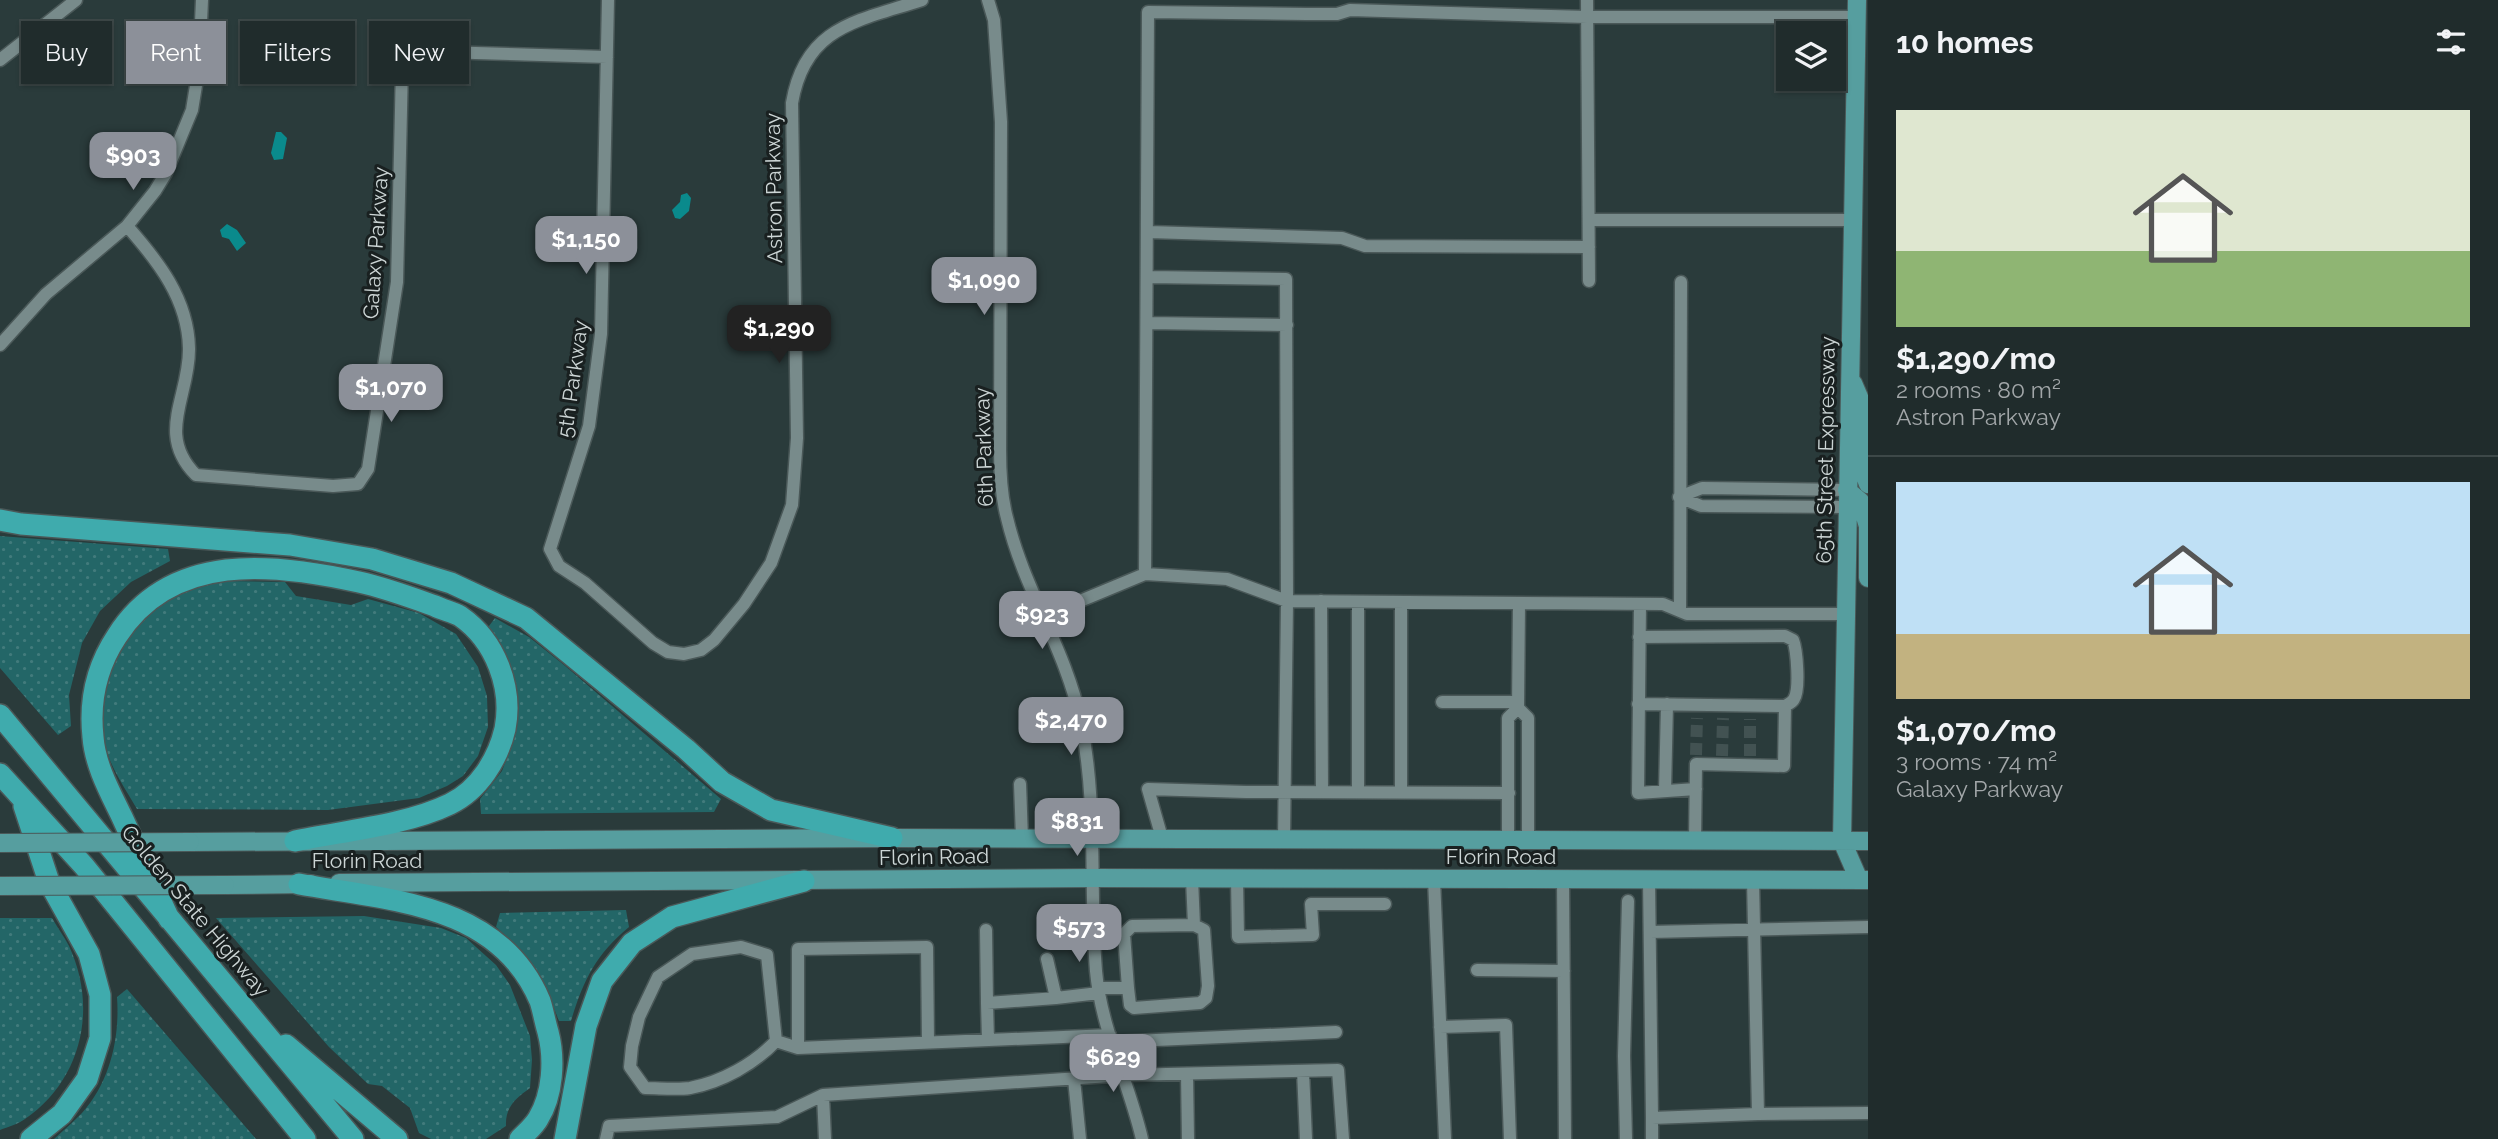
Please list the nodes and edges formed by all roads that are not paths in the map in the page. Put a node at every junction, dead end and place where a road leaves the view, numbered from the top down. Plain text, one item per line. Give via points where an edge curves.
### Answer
1 (76, 0) edge
2 (202, 0) edge
3 (608, 0) edge
4 (922, 0) edge
5 (989, 0) edge
6 (1587, 0) edge
7 (1857, 8) edge
8 (1587, 17) junction
9 (607, 57) junction
10 (0, 60) edge
11 (1854, 163) junction
12 (1868, 186) edge
13 (1589, 220) junction
14 (1853, 220) junction
15 (127, 226) junction
16 (1149, 232) junction
17 (1868, 242) edge
18 (1589, 247) junction
19 (1148, 277) junction
20 (1589, 281) dead end
21 (1681, 282) dead end
22 (1147, 323) junction
23 (1286, 325) junction
24 (0, 345) edge
25 (1850, 376) junction
26 (1868, 484) edge
27 (1679, 497) junction
28 (1847, 499) junction
29 (0, 520) edge
30 (550, 549) joint
31 (1145, 574) junction
32 (1868, 578) edge
33 (1287, 601) junction
34 (1321, 601) junction
35 (1358, 601) junction
36 (1401, 602) junction
37 (1519, 603) junction
38 (1640, 604) junction
39 (1680, 611) junction
40 (1846, 614) junction
41 (1044, 616) junction
42 (1639, 637) junction
43 (1442, 702) dead end
44 (1639, 704) junction
45 (1667, 704) junction
46 (1518, 705) junction
47 (1697, 705) junction
48 (1784, 706) junction
49 (0, 715) edge
50 (1697, 718) tunnel mouth
51 (0, 774) edge
52 (1020, 784) dead end
53 (1696, 789) junction
54 (1665, 791) junction
55 (1285, 792) junction
56 (1322, 792) junction
57 (1358, 792) junction
58 (1401, 792) junction
59 (1509, 793) junction
60 (22, 801) junction
61 (892, 838) junction
62 (1022, 838) junction
63 (1094, 838) junction
64 (1162, 838) junction
65 (1284, 839) junction
66 (1508, 840) junction
67 (1528, 840) junction
68 (295, 841) junction
69 (1695, 841) junction
70 (1842, 841) junction
71 (1868, 841) edge
72 (0, 843) edge
73 (1865, 876) edge
74 (1094, 878) junction
75 (1192, 878) junction
76 (1237, 878) junction
77 (1311, 879) junction
78 (1434, 879) junction
79 (1563, 880) junction
80 (1649, 880) junction
81 (1753, 880) junction
82 (804, 881) junction
83 (299, 884) junction
84 (0, 886) edge
85 (1628, 901) dead end
86 (1311, 904) junction
87 (1385, 904) dead end
88 (169, 919) junction
89 (1194, 925) junction
90 (1868, 927) edge
91 (1754, 929) junction
92 (986, 930) dead end
93 (1650, 932) junction
94 (1047, 959) dead end
95 (1477, 970) dead end
96 (1564, 971) junction
97 (1128, 988) junction
98 (1099, 990) junction
99 (1056, 998) junction
100 (987, 1003) junction
101 (246, 1012) junction
102 (1440, 1027) junction
103 (1336, 1032) dead end
104 (1111, 1038) junction
105 (988, 1040) junction
106 (776, 1041) junction
107 (928, 1042) junction
108 (798, 1048) junction
109 (1303, 1071) junction
110 (1187, 1074) junction
111 (1125, 1075) junction
112 (1074, 1079) junction
113 (823, 1096) junction
114 (1758, 1114) junction
115 (1868, 1114) edge
116 (1652, 1118) junction
117 (30, 1139) edge
118 (305, 1139) edge
119 (353, 1139) edge
120 (397, 1139) edge
121 (520, 1139) edge
122 (565, 1139) edge
123 (606, 1139) edge
124 (825, 1139) edge
125 (1080, 1139) edge
126 (1142, 1139) edge
127 (1188, 1139) edge
128 (1306, 1139) edge
129 (1343, 1139) edge
130 (1445, 1139) edge
131 (1510, 1139) edge
132 (1565, 1139) edge
133 (1626, 1139) edge
134 (1652, 1139) edge

1 - 10 street
2 - 15 street via 192,110 166,173
3 - 9 street, 5th Parkway
4 - 30 street, Astron Parkway via 842,27 812,51 795,84 797,438 792,505 771,563 744,604 701,650 668,652 559,566
5 - 41 street, 6th Parkway via 1001,122 1000,473 1007,519
6 - 8 street
7 - 8 street
7 - 11 main road, 65th Street Expressway
8 - 13 street
8 - 16 street via 1350,10 1337,14 1148,12
9 - 15 street, Galaxy Parkway via 440,52 419,54 402,67 397,282 368,468 358,484 196,475 185,464 174,421 186,374 186,329 167,276
9 - 30 street, 5th Parkway via 601,334 589,426
11 - 12 main road
11 - 14 main road, 65th Street Expressway
13 - 14 street
13 - 18 street
14 - 17 main road
14 - 25 main road, 65th Street Expressway
15 - 24 street via 46,294
16 - 18 street via 1342,238 1365,246
16 - 19 street
18 - 20 street
19 - 22 street
19 - 23 street via 1286,279
21 - 27 street
22 - 23 street
22 - 31 street
23 - 33 street
25 - 26 main road via 1865,411
25 - 28 main road, 65th Street Expressway
27 - 28 street via 1702,488
27 - 39 street
28 - 32 main road via 1860,501 1868,526
28 - 40 main road, 65th Street Expressway
29 - 61 highway via 290,544 372,559 451,583 526,618 722,782 771,810
31 - 33 street via 1227,579
31 - 41 street
33 - 34 street
33 - 55 street
34 - 35 street
34 - 56 street
35 - 36 street
35 - 57 street
36 - 37 street
36 - 58 street
37 - 38 street
37 - 46 street
38 - 39 street via 1663,604
38 - 42 street
39 - 40 street
40 - 70 main road, 65th Street Expressway
41 - 63 street, 6th Parkway via 1069,674 1081,720
42 - 44 street
42 - 48 street via 1785,636 1796,648 1797,675 1796,695
43 - 46 street
44 - 45 street
44 - 54 street via 1638,793
45 - 47 street
45 - 54 street
46 - 59 street via 1508,718
46 - 67 street via 1528,718
47 - 48 street via 1723,712
47 - 50 street
48 - 53 street via 1784,766 1696,760
49 - 88 highway, Golden State Highway
51 - 60 highway
52 - 62 street
53 - 54 street
53 - 69 street
55 - 56 street
55 - 64 street via 1149,789
55 - 65 street
56 - 57 street
57 - 58 street
58 - 59 street
59 - 66 street
60 - 117 highway via 49,882 89,954 100,995 100,1038 87,1079 62,1114
60 - 118 highway via 84,866
61 - 62 main road, Florin Road
61 - 68 main road, Florin Road
62 - 63 main road, Florin Road
63 - 64 main road, Florin Road
63 - 74 street, 6th Parkway
64 - 65 main road, Florin Road
65 - 66 main road, Florin Road
66 - 67 main road, Florin Road
67 - 69 main road, Florin Road
68 - 72 main road, Florin Road, bridge
68 - 88 highway via 418,816 453,803 482,780 501,748 508,712 503,675 486,642 460,616 390,589 317,572 243,568 200,573 161,590 128,618 105,655 92,696 93,739 105,780
69 - 70 main road, Florin Road
70 - 71 main road, Florin Road
70 - 73 main road, 65th Street Expressway
73 - 81 main road, Florin Road
74 - 75 main road, Florin Road
74 - 82 main road, Florin Road
74 - 98 street, 6th Parkway
75 - 76 main road, Florin Road
75 - 89 street
76 - 77 main road, Florin Road
76 - 86 street via 1238,937 1313,935
77 - 78 main road, Florin Road
77 - 86 street
78 - 79 main road, Florin Road
78 - 102 street
79 - 80 main road, Florin Road
79 - 96 street
80 - 81 main road, Florin Road
80 - 93 street
81 - 91 street
82 - 83 main road, Florin Road
82 - 122 highway via 672,917 632,943 602,981 586,1026
83 - 84 main road, Florin Road, bridge
83 - 121 highway via 446,913 484,931 518,963 540,1001 551,1043 551,1086 538,1120
85 - 133 street
86 - 87 street
88 - 101 highway, Golden State Highway
89 - 97 street via 1132,926 1124,934
89 - 97 street via 1204,930 1206,998 1199,1003 1134,1008
90 - 91 street
91 - 93 street
91 - 114 street
92 - 100 street
93 - 116 street
94 - 99 street
95 - 96 street
96 - 132 street
97 - 98 street
98 - 99 street
98 - 104 street, 6th Parkway
99 - 100 street
100 - 105 street
101 - 119 highway, Golden State Highway
101 - 120 highway
102 - 130 street
102 - 131 street via 1506,1025
103 - 104 street
104 - 105 street
104 - 111 street, 6th Parkway
105 - 107 street
106 - 106 street via 767,955 741,947 692,954 658,977 639,1017 630,1068 645,1088 690,1088 726,1076 760,1057
106 - 108 street
107 - 108 street
107 - 108 street via 927,947 799,949
109 - 110 street
109 - 128 street
109 - 129 street via 1338,1070
110 - 111 street
110 - 127 street
111 - 112 street
111 - 126 street, 6th Parkway
112 - 113 street
112 - 125 street
113 - 123 street via 777,1117 609,1126
113 - 124 street
114 - 115 street
114 - 116 street
116 - 134 street

